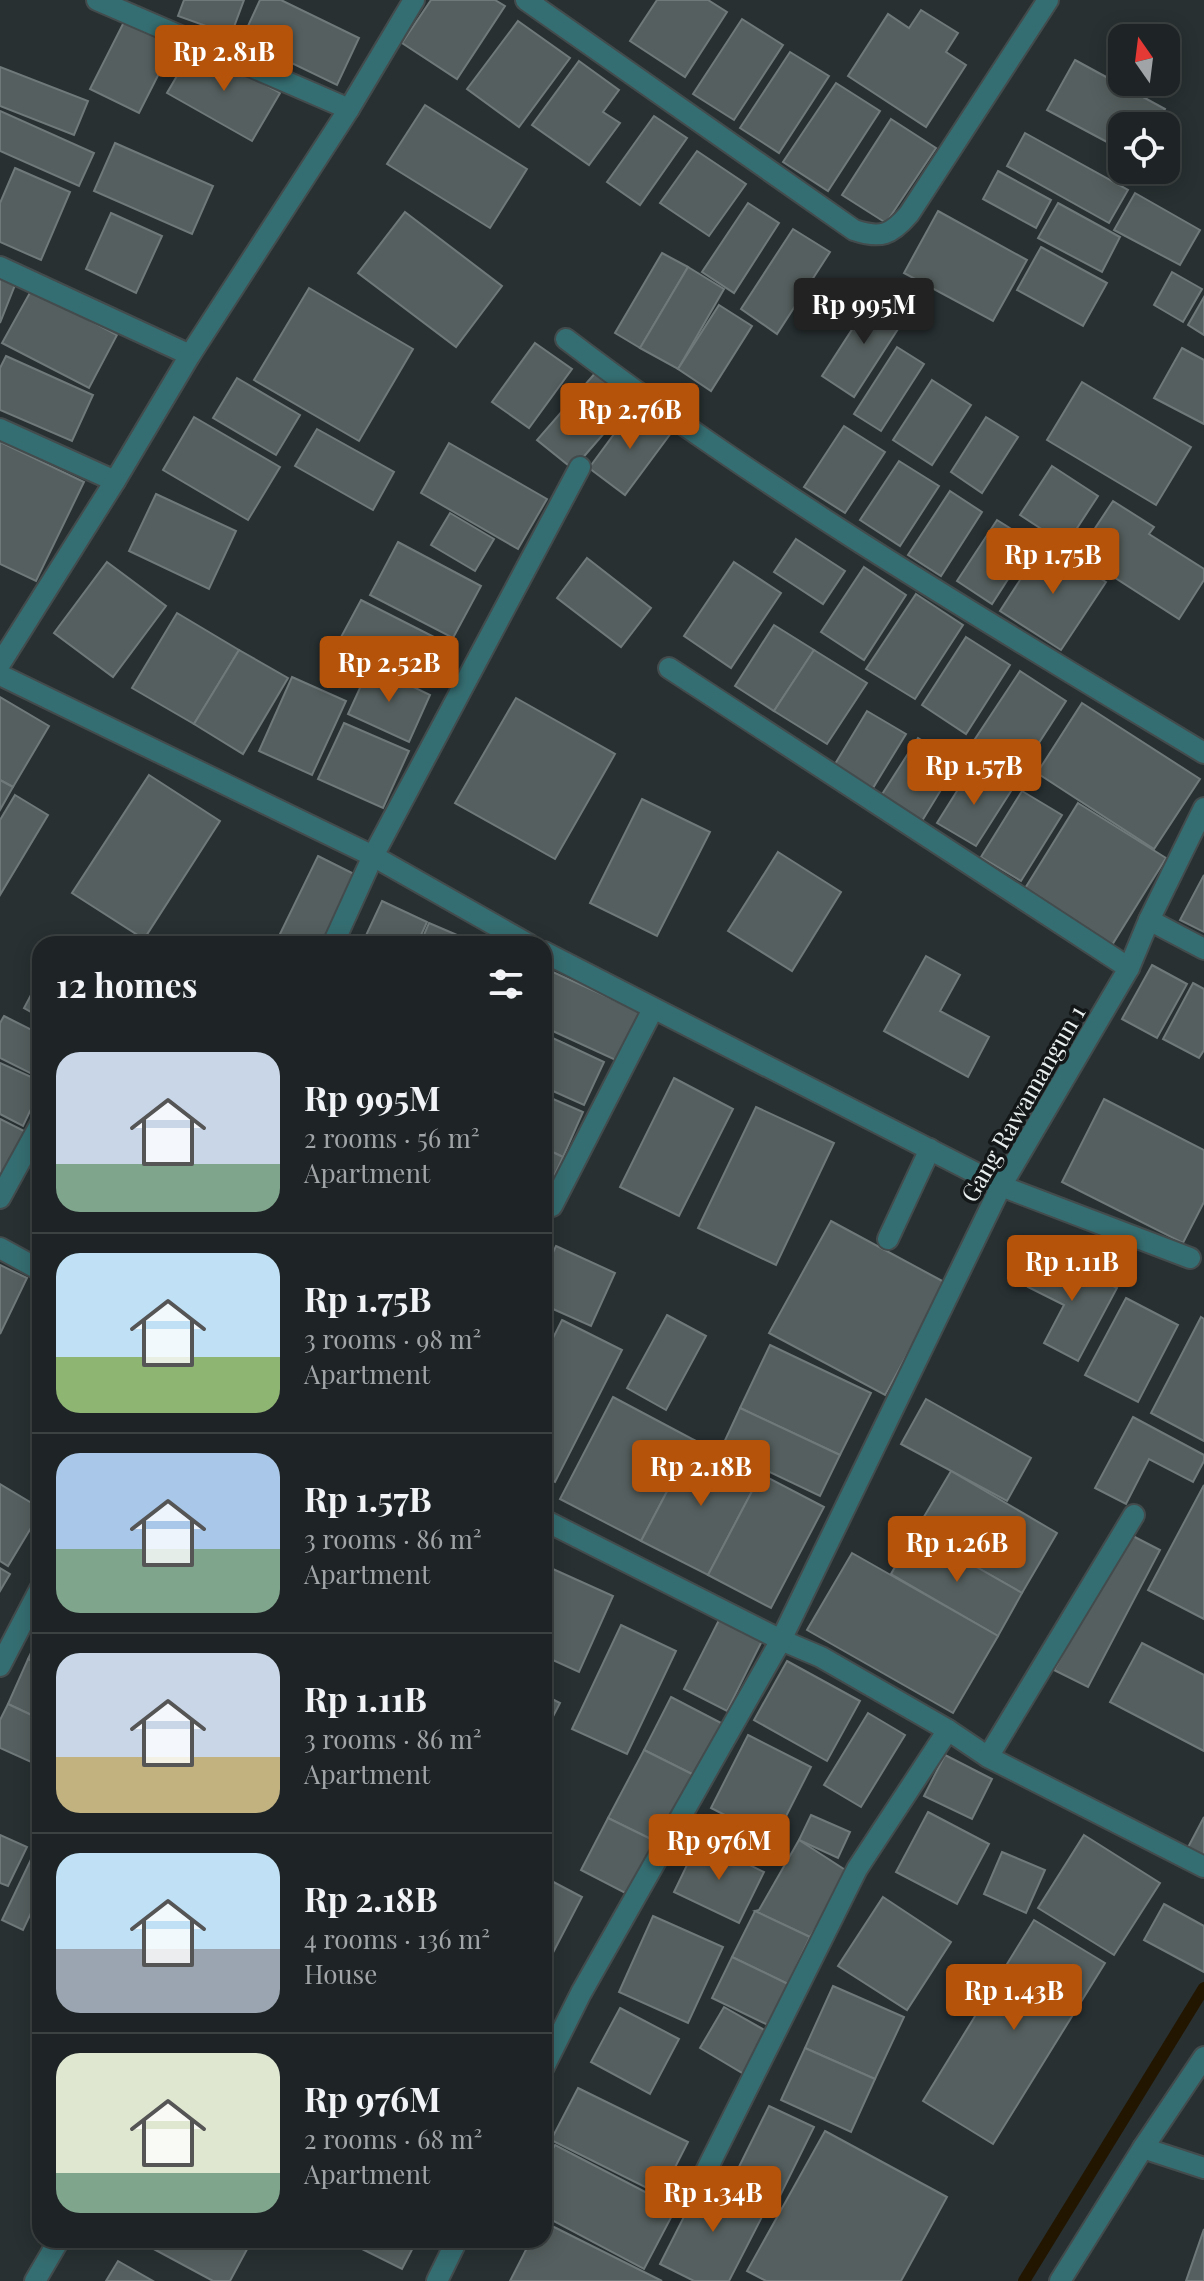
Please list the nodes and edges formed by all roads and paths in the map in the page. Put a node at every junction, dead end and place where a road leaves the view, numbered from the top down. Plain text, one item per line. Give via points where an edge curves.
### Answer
1 (97, 0) edge
2 (414, 0) edge
3 (526, 0) edge
4 (1048, 0) edge
5 (349, 109) junction
6 (0, 267) edge
7 (566, 339) dead end
8 (190, 355) junction
9 (0, 429) edge
10 (580, 467) dead end
11 (115, 481) junction
12 (0, 664) edge
13 (669, 668) dead end
14 (0, 675) edge
15 (1204, 753) edge
16 (1204, 808) edge
17 (373, 856) junction
18 (1149, 920) junction
19 (337, 936) edge
20 (514, 936) edge
21 (1204, 949) edge
22 (552, 956) edge
23 (1129, 968) junction
24 (653, 1009) junction
25 (32, 1140) edge
26 (930, 1149) junction
27 (1001, 1186) junction
28 (0, 1198) edge
29 (552, 1206) dead end
30 (888, 1239) dead end
31 (0, 1248) edge
32 (1190, 1258) dead end
33 (32, 1266) edge
34 (1134, 1515) dead end
35 (552, 1524) edge
36 (32, 1604) edge
37 (781, 1640) junction
38 (0, 1666) edge
39 (948, 1730) junction
40 (988, 1757) junction
41 (1204, 1867) edge
42 (552, 2051) edge
43 (1204, 2057) edge
44 (1143, 2148) junction
45 (1204, 2168) edge
46 (695, 2193) dead end
47 (54, 2248) edge
48 (453, 2248) edge
49 (35, 2281) edge
50 (437, 2281) edge
51 (1060, 2281) edge

1 - 5 street
2 - 5 street
3 - 4 street via 854,230 873,235 895,229 909,214
5 - 8 street
6 - 8 street
7 - 15 street via 643,398 827,520
8 - 11 street
9 - 11 street
10 - 17 street
11 - 12 street
13 - 23 street
14 - 17 street
16 - 18 street, Gang Rawamangun 1
17 - 19 street
17 - 20 street
18 - 21 street
18 - 23 street, Gang Rawamangun 1
22 - 24 street
23 - 27 street, Gang Rawamangun 1
24 - 26 street
24 - 29 street
25 - 28 street
26 - 27 street
26 - 30 street
27 - 32 street
27 - 37 street, Gang Rawamangun 1
31 - 33 street
34 - 40 street
35 - 37 street
36 - 38 street
37 - 39 street via 821,1657
37 - 42 street, Gang Rawamangun 1
39 - 40 street
39 - 46 street via 857,1869
40 - 41 street
43 - 44 street
44 - 45 street
44 - 51 street
47 - 49 street
48 - 50 street

